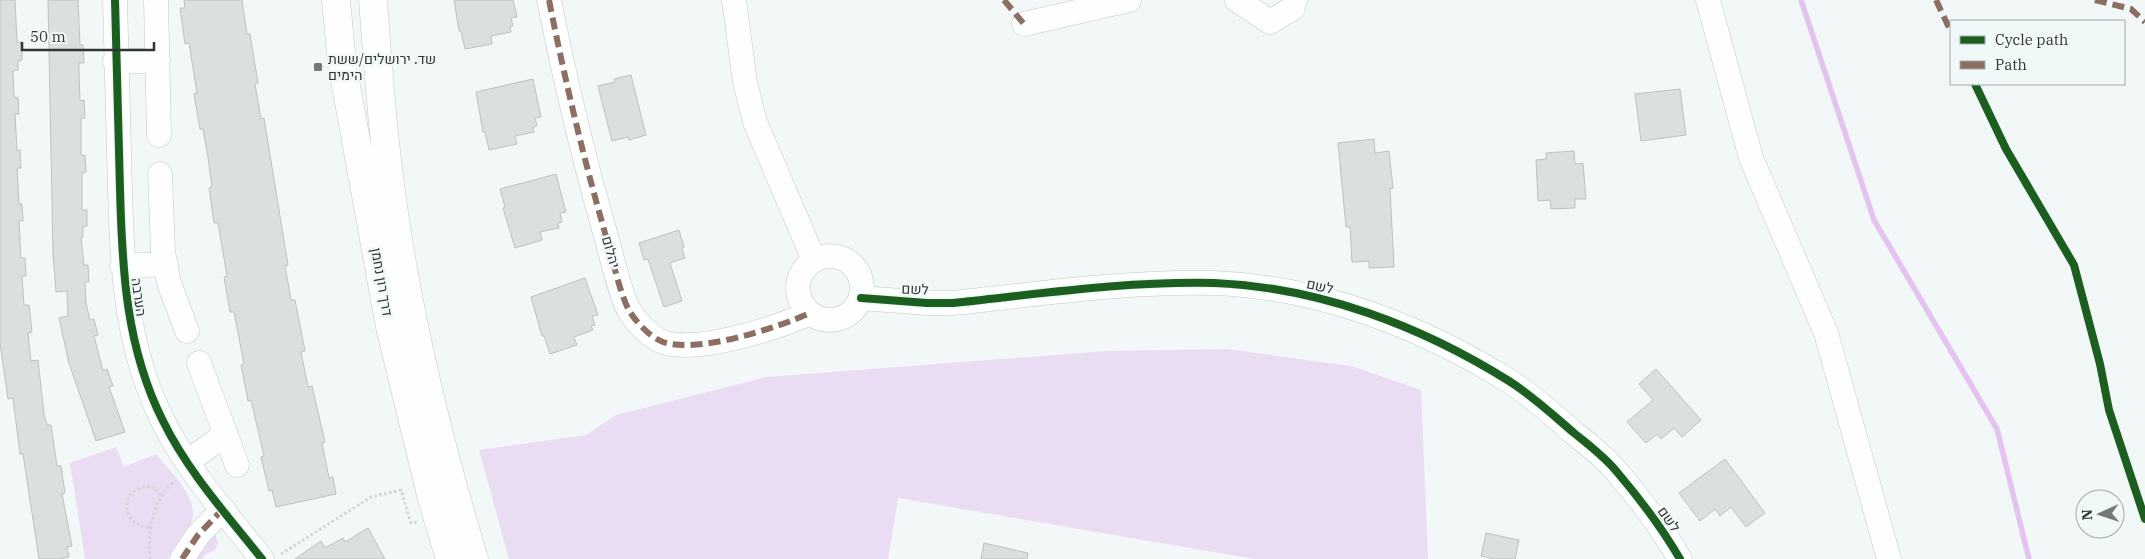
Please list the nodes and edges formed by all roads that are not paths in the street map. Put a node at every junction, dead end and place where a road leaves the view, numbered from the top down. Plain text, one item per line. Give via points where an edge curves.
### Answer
1 (115, 0) edge
2 (156, 0) edge
3 (336, 0) edge
4 (373, 0) edge
5 (549, 0) edge
6 (734, 0) edge
7 (1128, 0) edge
8 (1237, 0) edge
9 (1295, 0) edge
10 (1708, 0) edge
11 (1024, 24) dead end
12 (115, 61) junction
13 (158, 61) junction
14 (159, 135) dead end
15 (160, 174) dead end
16 (814, 260) junction
17 (166, 264) junction
18 (122, 266) junction
19 (861, 298) junction
20 (810, 313) junction
21 (187, 331) dead end
22 (199, 363) dead end
23 (226, 434) junction
24 (237, 465) dead end
25 (182, 469) junction
26 (223, 509) junction
27 (182, 559) edge
28 (262, 559) edge
29 (450, 559) edge
30 (474, 559) edge
31 (1680, 559) edge
32 (1889, 559) edge

1 - 12 street, הערבה
2 - 13 street
3 - 29 main road, דרך רון נחמן via 342,64 390,327
4 - 30 main road, דרך רון נחמן via 386,153 412,311 436,423
5 - 20 street, יהלום via 592,189 614,266 629,311 644,329 663,342 687,346 763,330
6 - 16 street via 745,82 755,122
7 - 11 street
8 - 9 street via 1270,22 1293,8
10 - 32 street via 1752,158 1826,333
12 - 13 street
12 - 18 street, הערבה
13 - 14 street
15 - 17 street
16 - 19 street via 835,256 852,264 860,275
16 - 20 street via 805,267 798,292 804,308
17 - 18 street
17 - 21 street via 169,283
18 - 25 street, הערבה via 128,315 138,357
19 - 20 street via 853,312 839,319 820,319
19 - 31 street, לשם via 953,303 1118,286 1215,283 1257,287 1350,306 1392,320 1444,345 1510,382 1557,417 1617,471
22 - 23 street
23 - 24 street
23 - 25 street
25 - 26 street, הערבה
26 - 27 street via 198,535
26 - 28 street, הערבה

